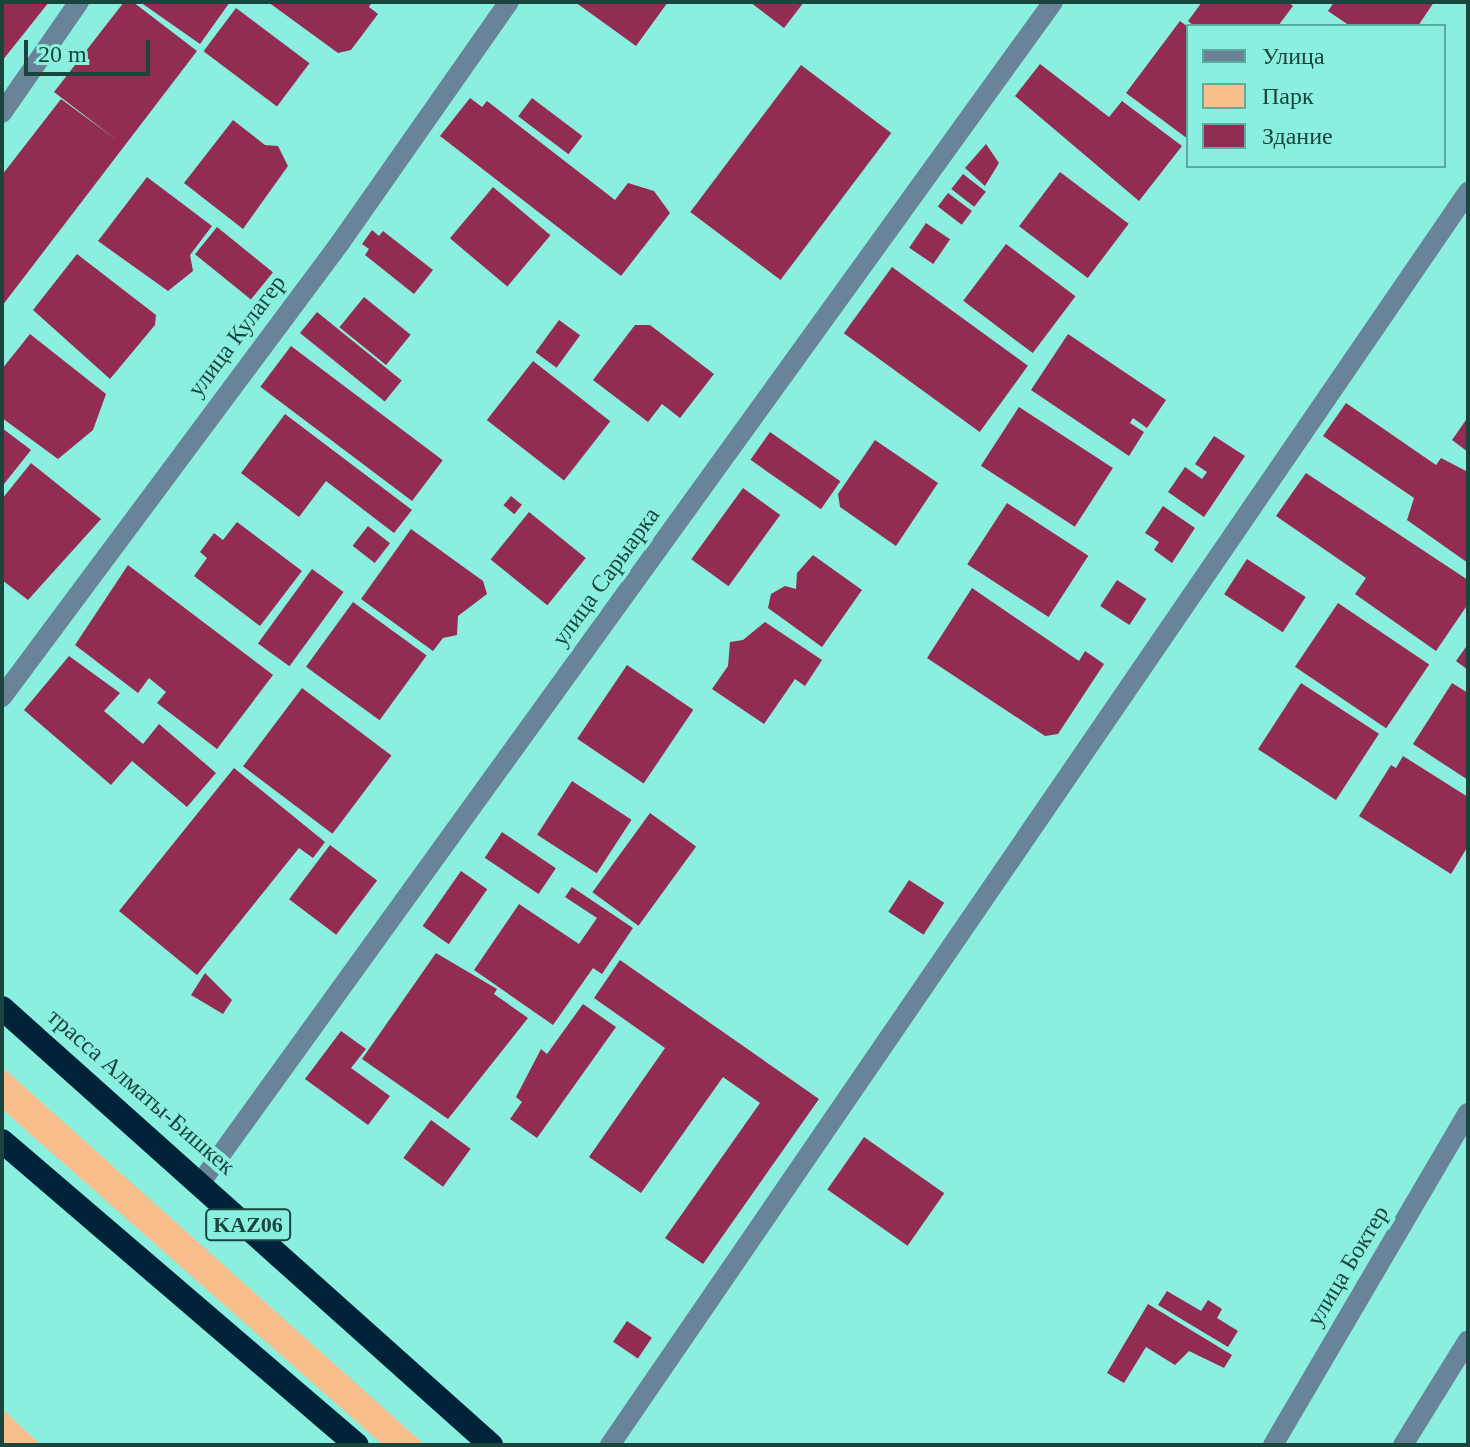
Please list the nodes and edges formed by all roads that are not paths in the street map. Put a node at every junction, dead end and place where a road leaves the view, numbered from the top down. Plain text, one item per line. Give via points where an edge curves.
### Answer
1 (79, 2) edge
2 (509, 2) edge
3 (1053, 2) edge
4 (2, 113) edge
5 (1468, 192) edge
6 (2, 697) edge
7 (2, 1008) edge
8 (1468, 1113) edge
9 (2, 1141) edge
10 (201, 1182) junction
11 (1468, 1340) edge
12 (357, 1445) edge
13 (491, 1445) edge
14 (610, 1445) edge
15 (1273, 1445) edge
16 (1403, 1445) edge

1 - 4 street
2 - 6 street, улица Кулагер via 340,243
3 - 10 street, улица Сарыарка
5 - 14 street
7 - 10 highway, трасса Алматы-Бишкек / KАZ06
8 - 15 street, улица Боктер
9 - 12 highway
10 - 13 highway, трасса Алматы-Бишкек / KАZ06
11 - 16 street

